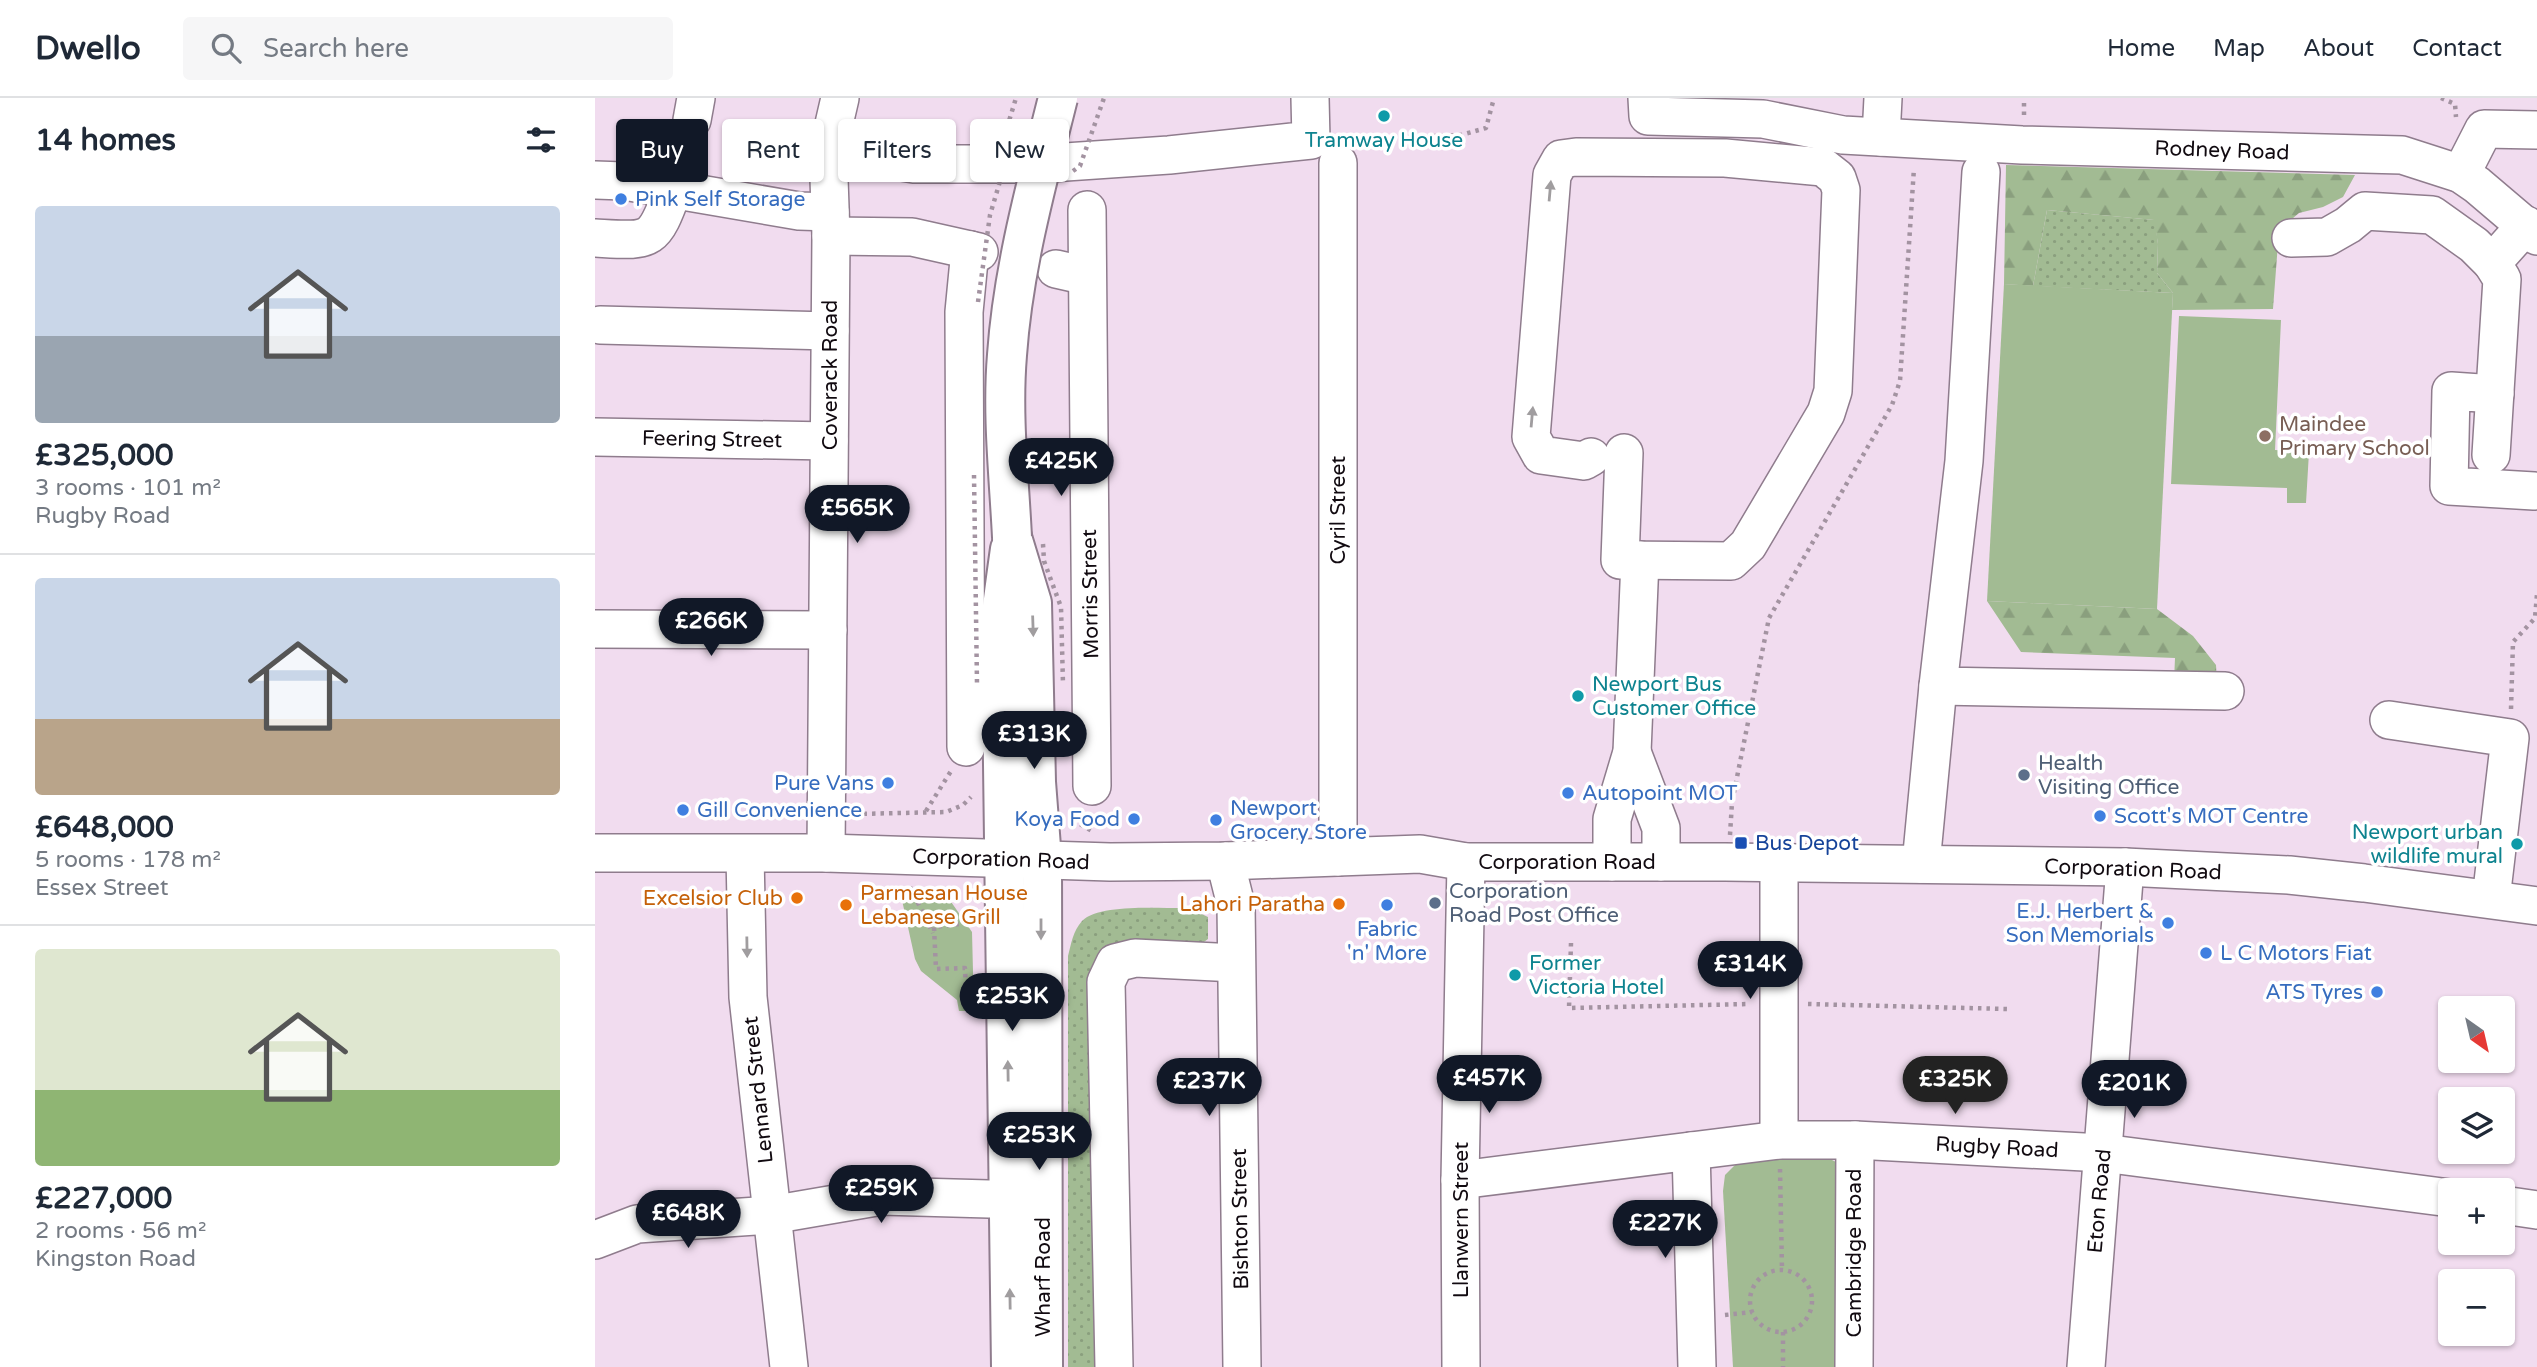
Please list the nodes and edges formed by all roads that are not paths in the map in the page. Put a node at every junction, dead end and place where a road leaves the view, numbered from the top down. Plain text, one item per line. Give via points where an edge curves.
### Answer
1 (840, 98) edge
2 (1058, 98) edge
3 (1310, 98) edge
4 (1647, 98) edge
5 (1883, 98) edge
6 (2537, 131) edge
7 (1899, 138) junction
8 (828, 150) junction
9 (1338, 163) dead end
10 (1981, 172) dead end
11 (2461, 174) junction
12 (595, 180) edge
13 (673, 190) junction
14 (1087, 210) dead end
15 (831, 224) junction
16 (2531, 231) edge
17 (2291, 238) dead end
18 (595, 239) edge
19 (2492, 263) junction
20 (600, 325) dead end
21 (830, 331) junction
22 (2495, 394) junction
23 (595, 437) edge
24 (829, 441) junction
25 (2491, 455) dead end
26 (2534, 491) dead end
27 (1640, 560) junction
28 (595, 629) edge
29 (828, 630) junction
30 (1938, 686) junction
31 (2225, 691) dead end
32 (2389, 720) dead end
33 (966, 747) road end
34 (1632, 752) junction
35 (1080, 797) road end
36 (595, 853) edge
37 (826, 853) junction
38 (745, 855) junction
39 (1338, 857) junction
40 (1024, 860) junction
41 (1225, 862) junction
42 (1612, 862) junction
43 (1661, 862) junction
44 (1467, 863) junction
45 (1779, 863) junction
46 (1921, 864) junction
47 (2125, 867) junction
48 (2491, 899) junction
49 (2537, 906) edge
50 (1236, 963) junction
51 (1779, 1140) junction
52 (1855, 1140) junction
53 (1691, 1151) junction
54 (2103, 1153) junction
55 (1460, 1180) junction
56 (2438, 1196) edge
57 (989, 1199) dead end
58 (2515, 1207) edge
59 (2537, 1210) edge
60 (771, 1215) junction
61 (595, 1240) edge
62 (789, 1367) edge
63 (1011, 1367) edge
64 (1043, 1367) edge
65 (1114, 1367) edge
66 (1242, 1367) edge
67 (1461, 1367) edge
68 (1697, 1367) edge
69 (1854, 1367) edge
70 (2086, 1367) edge

1 - 8 street, Coverack Road
2 - 40 main road, Wharf Road, bridge via 1013,297 1007,356 1007,439 1027,535 1032,603 1020,689 1036,782
3 - 8 street via 1311,140 1036,164 914,164
4 - 7 street, Rodney Road via 1648,116 1763,119 1843,135
5 - 7 street
6 - 11 street via 2484,129
7 - 11 street, Rodney Road via 2402,155
8 - 15 street, Coverack Road
9 - 39 street, Cyril Street
10 - 30 street via 1965,461
11 - 16 street, Rodney Road
12 - 13 street
13 - 15 street via 799,211
13 - 18 street via 660,224 650,235 638,240
14 - 35 street, Morris Street via 1071,273
15 - 21 street, Coverack Road
15 - 33 street via 974,251 964,312
16 - 19 street
17 - 19 street via 2327,237 2365,211 2432,215
19 - 22 street via 2502,279
20 - 21 street
21 - 24 street, Coverack Road
22 - 25 street
22 - 26 street via 2451,391 2449,486
23 - 24 street, Feering Street
24 - 29 street, Coverack Road
27 -> 27 street via 1621,560 1608,456 1584,461 1541,455 1531,437 1552,175 1562,159 1576,157 1725,158 1823,167 1837,178 1841,190 1833,391 1826,413 1748,545 1731,561
27 - 34 street
28 - 29 street
29 - 37 street, Coverack Road
30 - 31 street
30 - 46 street
32 - 48 street via 2510,738
34 - 42 street via 1612,819
34 - 43 street via 1661,828
36 - 38 street, Corporation Road
37 - 38 street, Corporation Road
37 - 40 street, Corporation Road
38 -> 60 street, Lennard Street via 748,997
39 - 41 street, Corporation Road
39 - 44 street, Corporation Road via 1420,854
40 - 41 street, Corporation Road
63 -> 40 main road, Wharf Road via 1007,978
40 -> 64 main road, Wharf Road
41 - 50 street, Bishton Street via 1235,900
42 - 43 street, Corporation Road
42 - 44 street, Corporation Road
43 - 45 street, Corporation Road
44 - 55 street, Llanwern Street
45 - 46 street, Corporation Road
45 - 51 street
46 - 47 street, Corporation Road
47 - 48 street, Corporation Road via 2289,875
47 - 54 street, Eton Road
48 - 49 street, Corporation Road
50 - 65 street via 1135,958 1115,963 1106,982
50 - 66 street, Bishton Street
51 - 52 street, Rugby Road
51 - 53 street, Rugby Road
52 - 54 street, Rugby Road
52 - 69 street, Cambridge Road
53 - 55 street, Rugby Road
53 - 68 street
54 - 56 street, Rugby Road
54 - 70 street, Eton Road
55 - 67 street, Llanwern Street
57 - 60 street via 882,1196
58 - 59 street
60 - 61 street via 637,1224
60 - 62 street, Lennard Street

